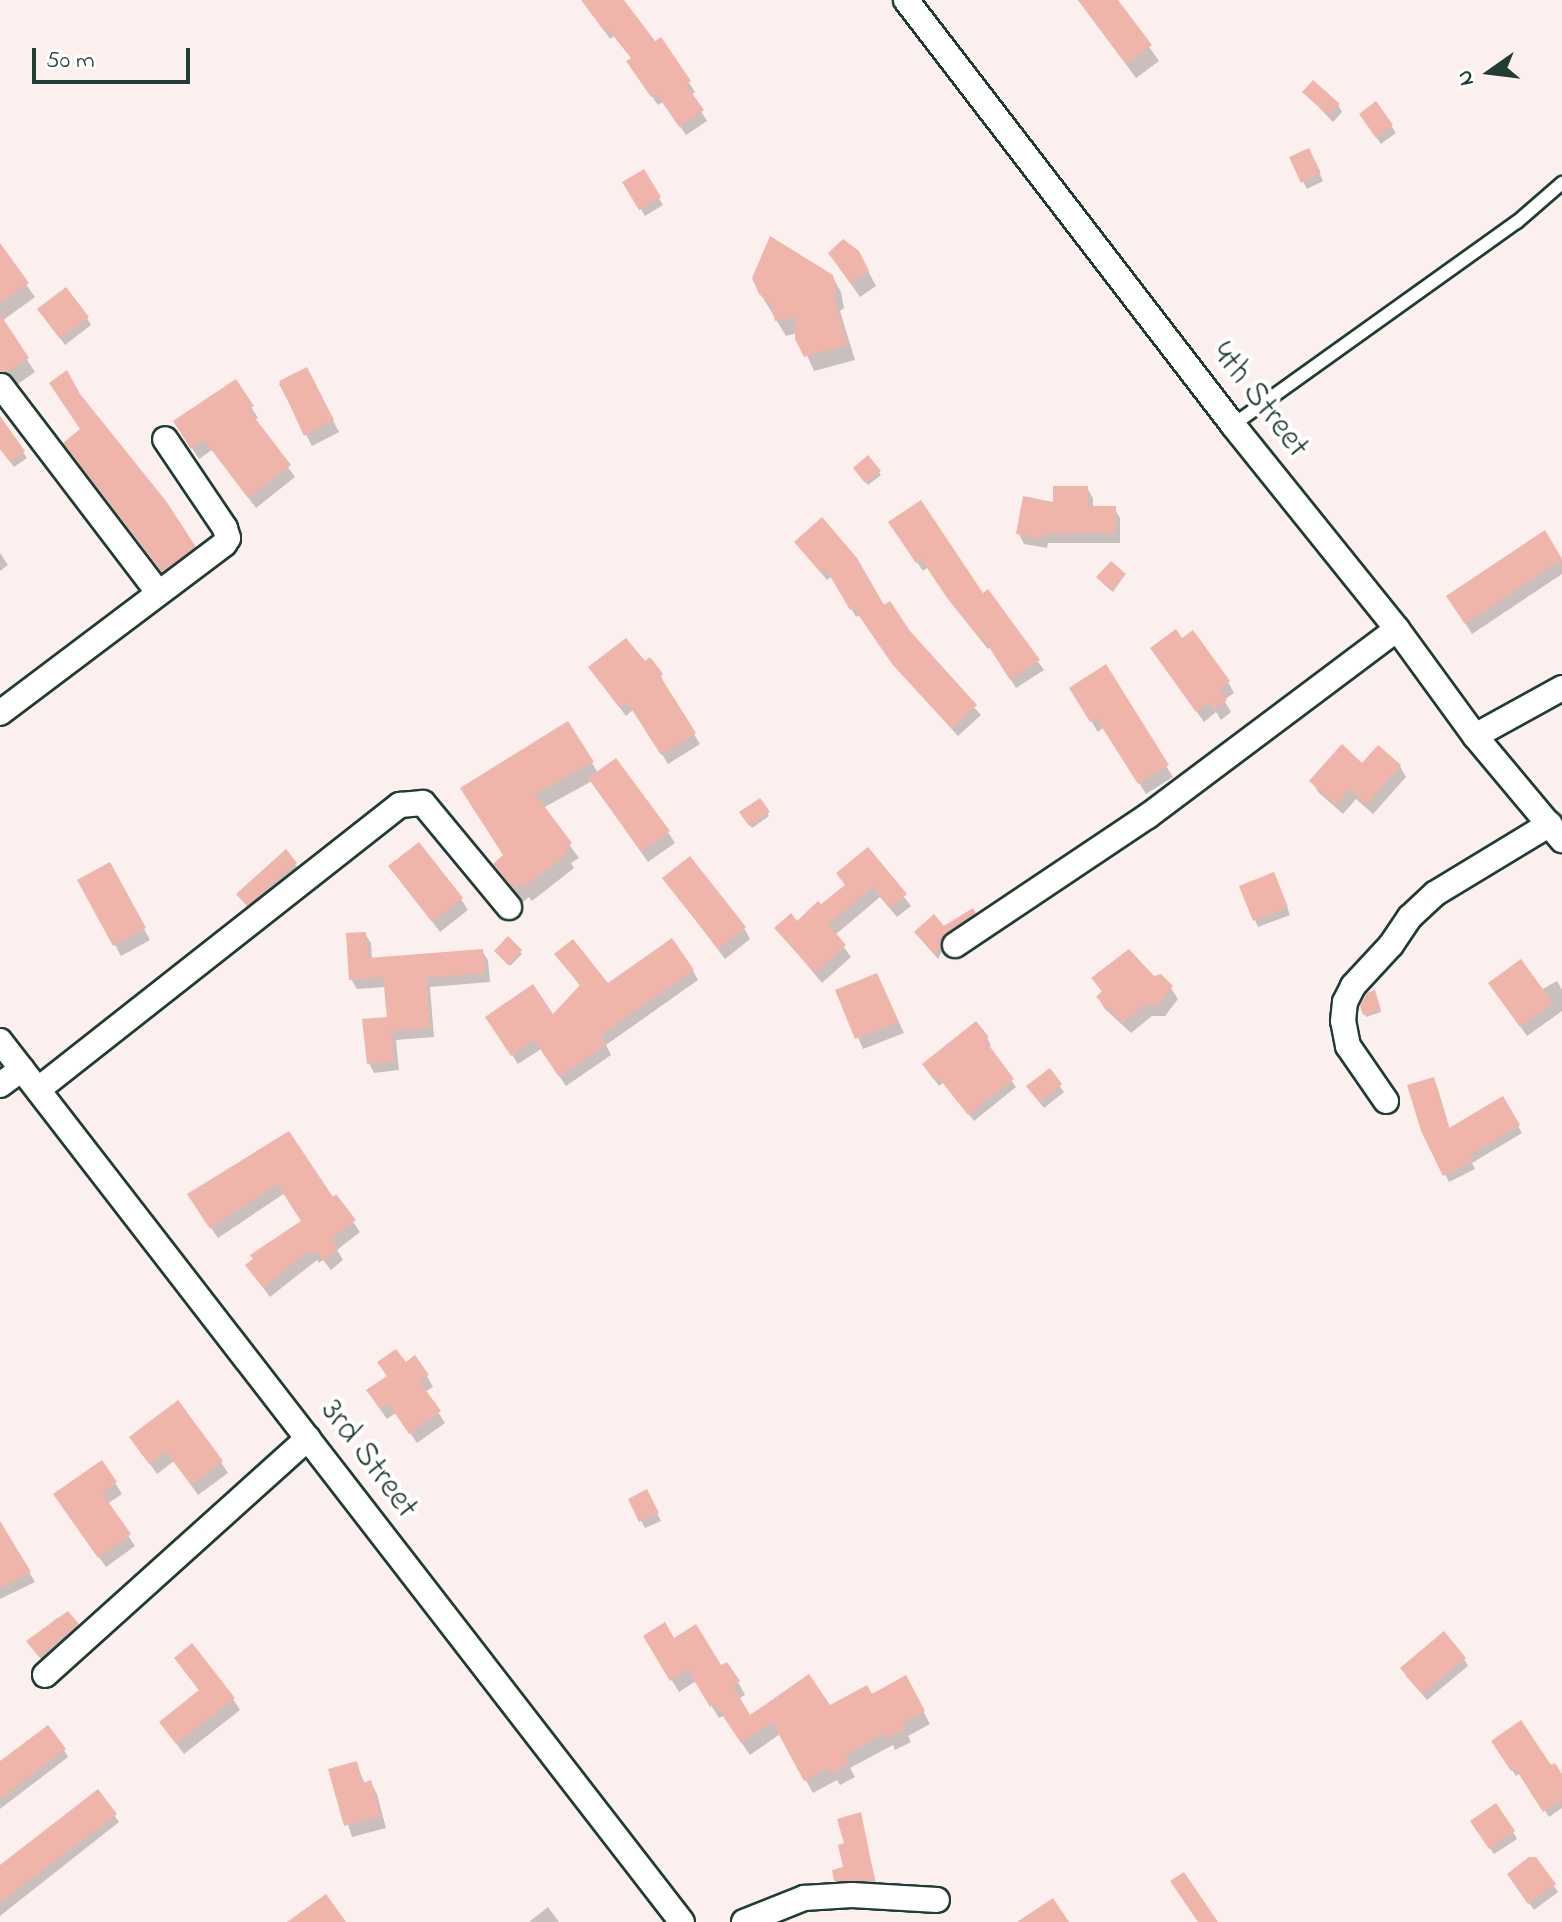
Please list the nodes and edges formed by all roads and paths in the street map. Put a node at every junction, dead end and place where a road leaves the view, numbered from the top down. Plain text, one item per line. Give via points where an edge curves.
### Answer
1 (906, 0) edge
2 (1562, 183) edge
3 (1, 386) edge
4 (1233, 425) junction
5 (165, 439) dead end
6 (158, 592) junction
7 (1397, 629) junction
8 (1562, 688) edge
9 (0, 713) edge
10 (1475, 736) junction
11 (1556, 832) edge
12 (509, 907) dead end
13 (955, 945) dead end
14 (0, 1041) edge
15 (22, 1069) junction
16 (0, 1085) edge
17 (40, 1088) junction
18 (1386, 1101) dead end
19 (308, 1438) junction
20 (45, 1675) dead end
21 (937, 1900) dead end
22 (682, 1922) edge
23 (744, 1922) edge

1 - 4 street, 4th Street
2 - 4 lane via 1517,222
3 - 6 street
4 - 7 street, 4th Street
5 - 6 street via 228,538
6 - 9 street
7 - 10 street, 4th Street
7 - 13 street via 1148,816
8 - 10 street
10 - 11 street, 4th Street
11 - 18 street via 1436,893 1353,986 1343,1021 1348,1046
12 - 17 street via 423,803 400,805
14 - 15 street, 3rd Street
15 - 16 street
15 - 17 street, 3rd Street
17 - 19 street, 3rd Street
19 - 20 street
19 - 22 street, 3rd Street
21 - 23 street via 804,1898

